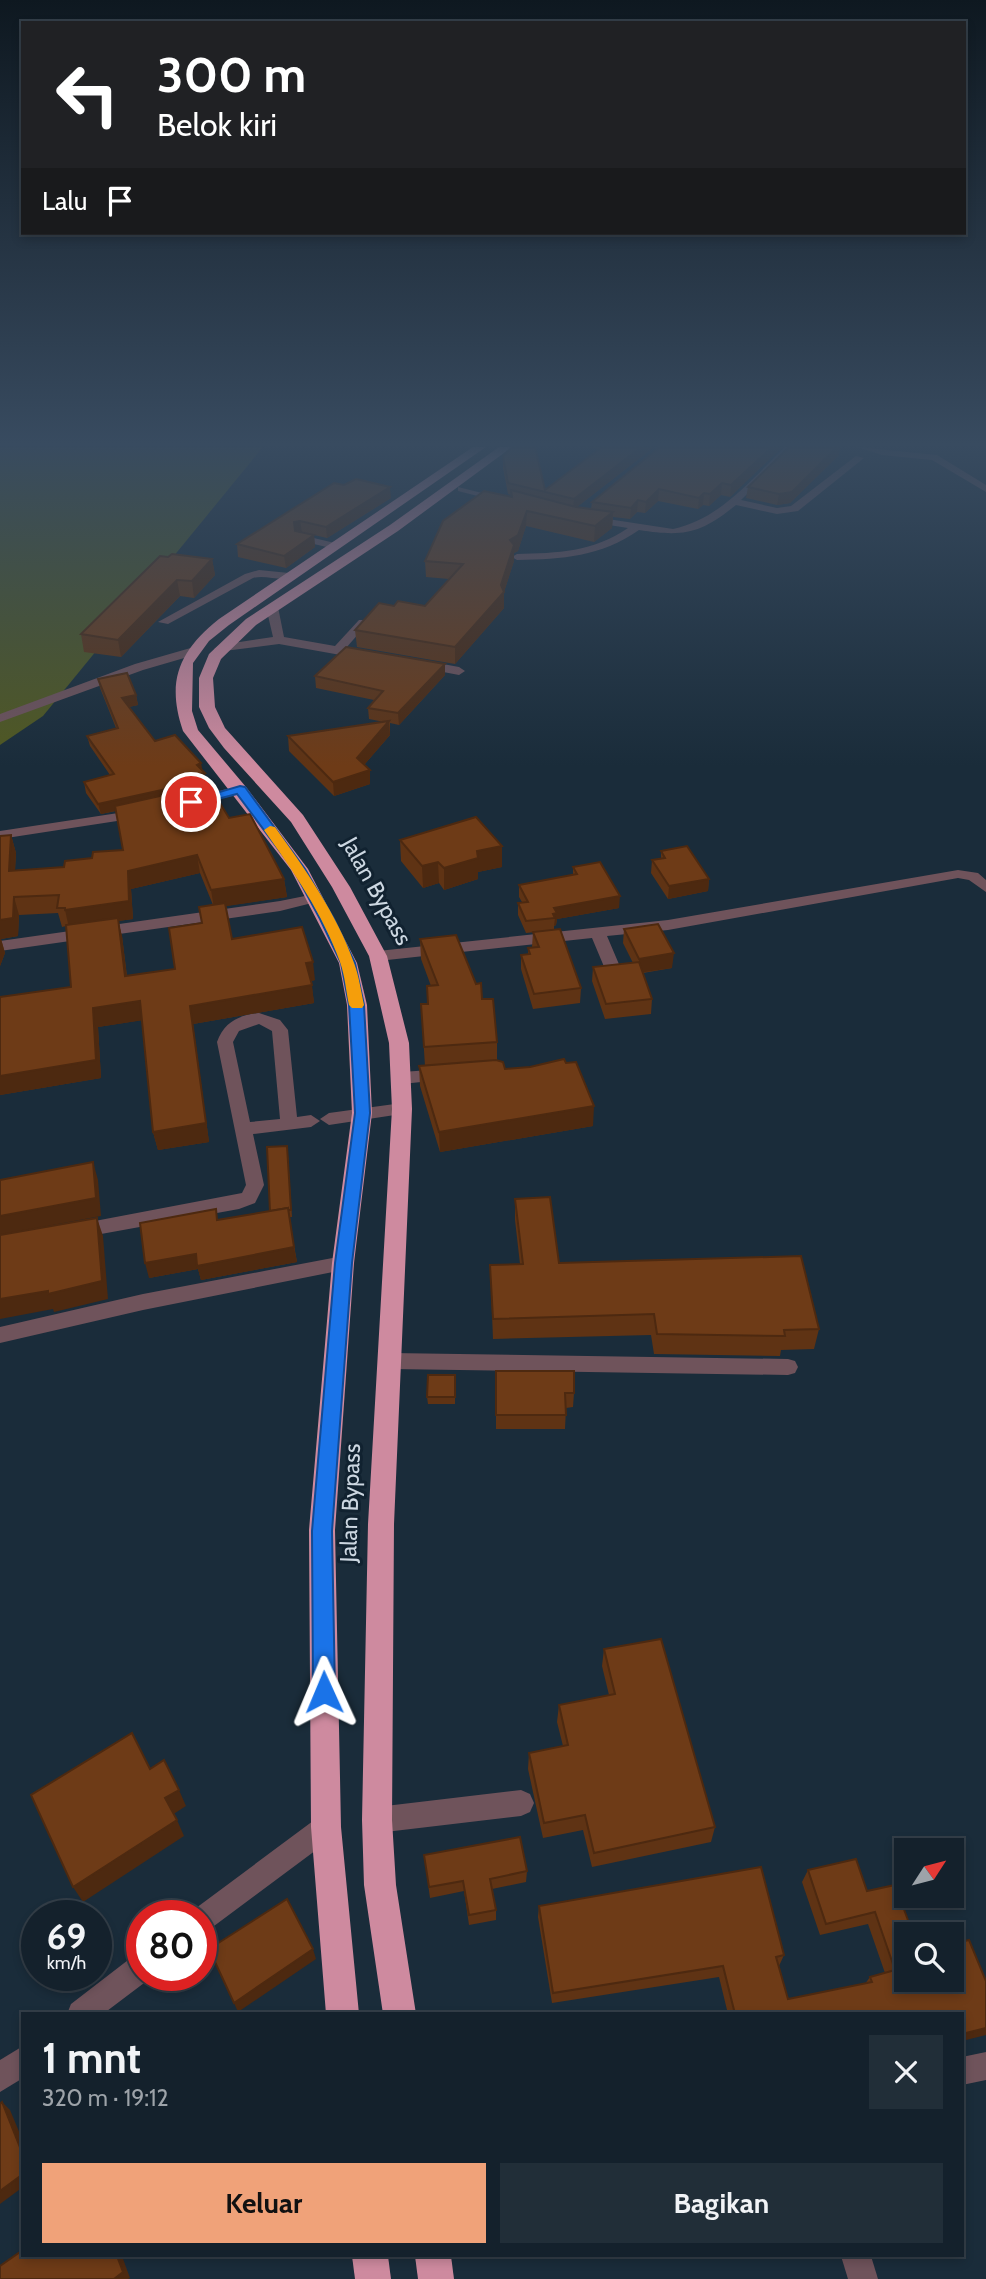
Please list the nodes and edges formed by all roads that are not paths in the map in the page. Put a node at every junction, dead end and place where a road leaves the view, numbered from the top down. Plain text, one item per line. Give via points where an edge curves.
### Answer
1 (324, 553) edge
2 (355, 553) edge
3 (564, 553) edge
4 (517, 557) dead end
5 (289, 576) junction
6 (272, 607) junction
7 (164, 622) dead end
8 (363, 622) edge
9 (279, 640) junction
10 (220, 649) junction
11 (338, 650) junction
12 (194, 651) junction
13 (378, 657) edge
14 (405, 662) edge
15 (459, 671) dead end
16 (0, 718) edge
17 (240, 790) junction
18 (179, 805) edge
19 (155, 810) edge
20 (0, 835) edge
21 (986, 888) edge
22 (315, 898) junction
23 (598, 933) junction
24 (0, 946) edge
25 (378, 956) junction
26 (614, 969) edge
27 (456, 1074) edge
28 (402, 1078) junction
29 (402, 1109) junction
30 (362, 1113) junction
31 (289, 1124) junction
32 (246, 1129) junction
33 (66, 1233) edge
34 (343, 1263) junction
35 (0, 1335) edge
36 (391, 1362) junction
37 (788, 1367) dead end
38 (521, 1803) dead end
39 (377, 1820) junction
40 (326, 1827) junction
41 (217, 1908) edge
42 (126, 1979) edge
43 (84, 2012) edge
44 (342, 2012) edge
45 (399, 2012) edge
46 (21, 2062) edge
47 (986, 2066) edge
48 (964, 2071) edge
49 (0, 2078) edge
50 (370, 2257) edge
51 (433, 2257) edge
52 (856, 2257) edge
53 (373, 2279) edge
54 (436, 2279) edge
55 (863, 2279) edge

1 - 5 highway, Jalan Bypass
2 - 6 highway, Jalan Bypass
3 - 4 street
5 - 7 street via 249,576
5 - 12 highway, Jalan Bypass via 224,622
6 - 9 street
6 - 10 highway, Jalan Bypass
8 - 11 street
9 - 10 street
9 - 11 street
10 - 25 highway, Jalan Bypass via 206,678 207,707 216,728 297,819
11 - 13 street
12 - 16 street
12 - 17 highway, Jalan Bypass via 186,663 184,711 191,731
14 - 15 street
17 - 18 street
17 - 22 highway, Jalan Bypass
19 - 20 street
21 - 23 street via 973,876 958,874 735,915
22 - 24 street
22 - 30 highway, Jalan Bypass via 348,963 357,1005
23 - 25 street
23 - 26 street
25 - 28 highway, Jalan Bypass via 399,1043
27 - 28 street
28 - 29 highway, Jalan Bypass
29 - 30 street
29 - 36 highway, Jalan Bypass
30 - 31 street
30 - 34 highway, Jalan Bypass
31 - 32 street
31 - 32 street via 280,1030 269,1019 241,1021 227,1032 225,1042
32 - 33 street via 255,1185 249,1198
34 - 35 street
34 - 40 highway, Jalan Bypass via 322,1531
36 - 37 street
36 - 39 highway, Jalan Bypass via 381,1524
38 - 39 street
39 - 45 highway, Jalan Bypass via 380,1885
40 - 41 street
40 - 44 highway, Jalan Bypass
42 - 43 street
46 - 49 street
47 - 48 street
50 - 53 highway
51 - 54 highway
52 - 55 street

